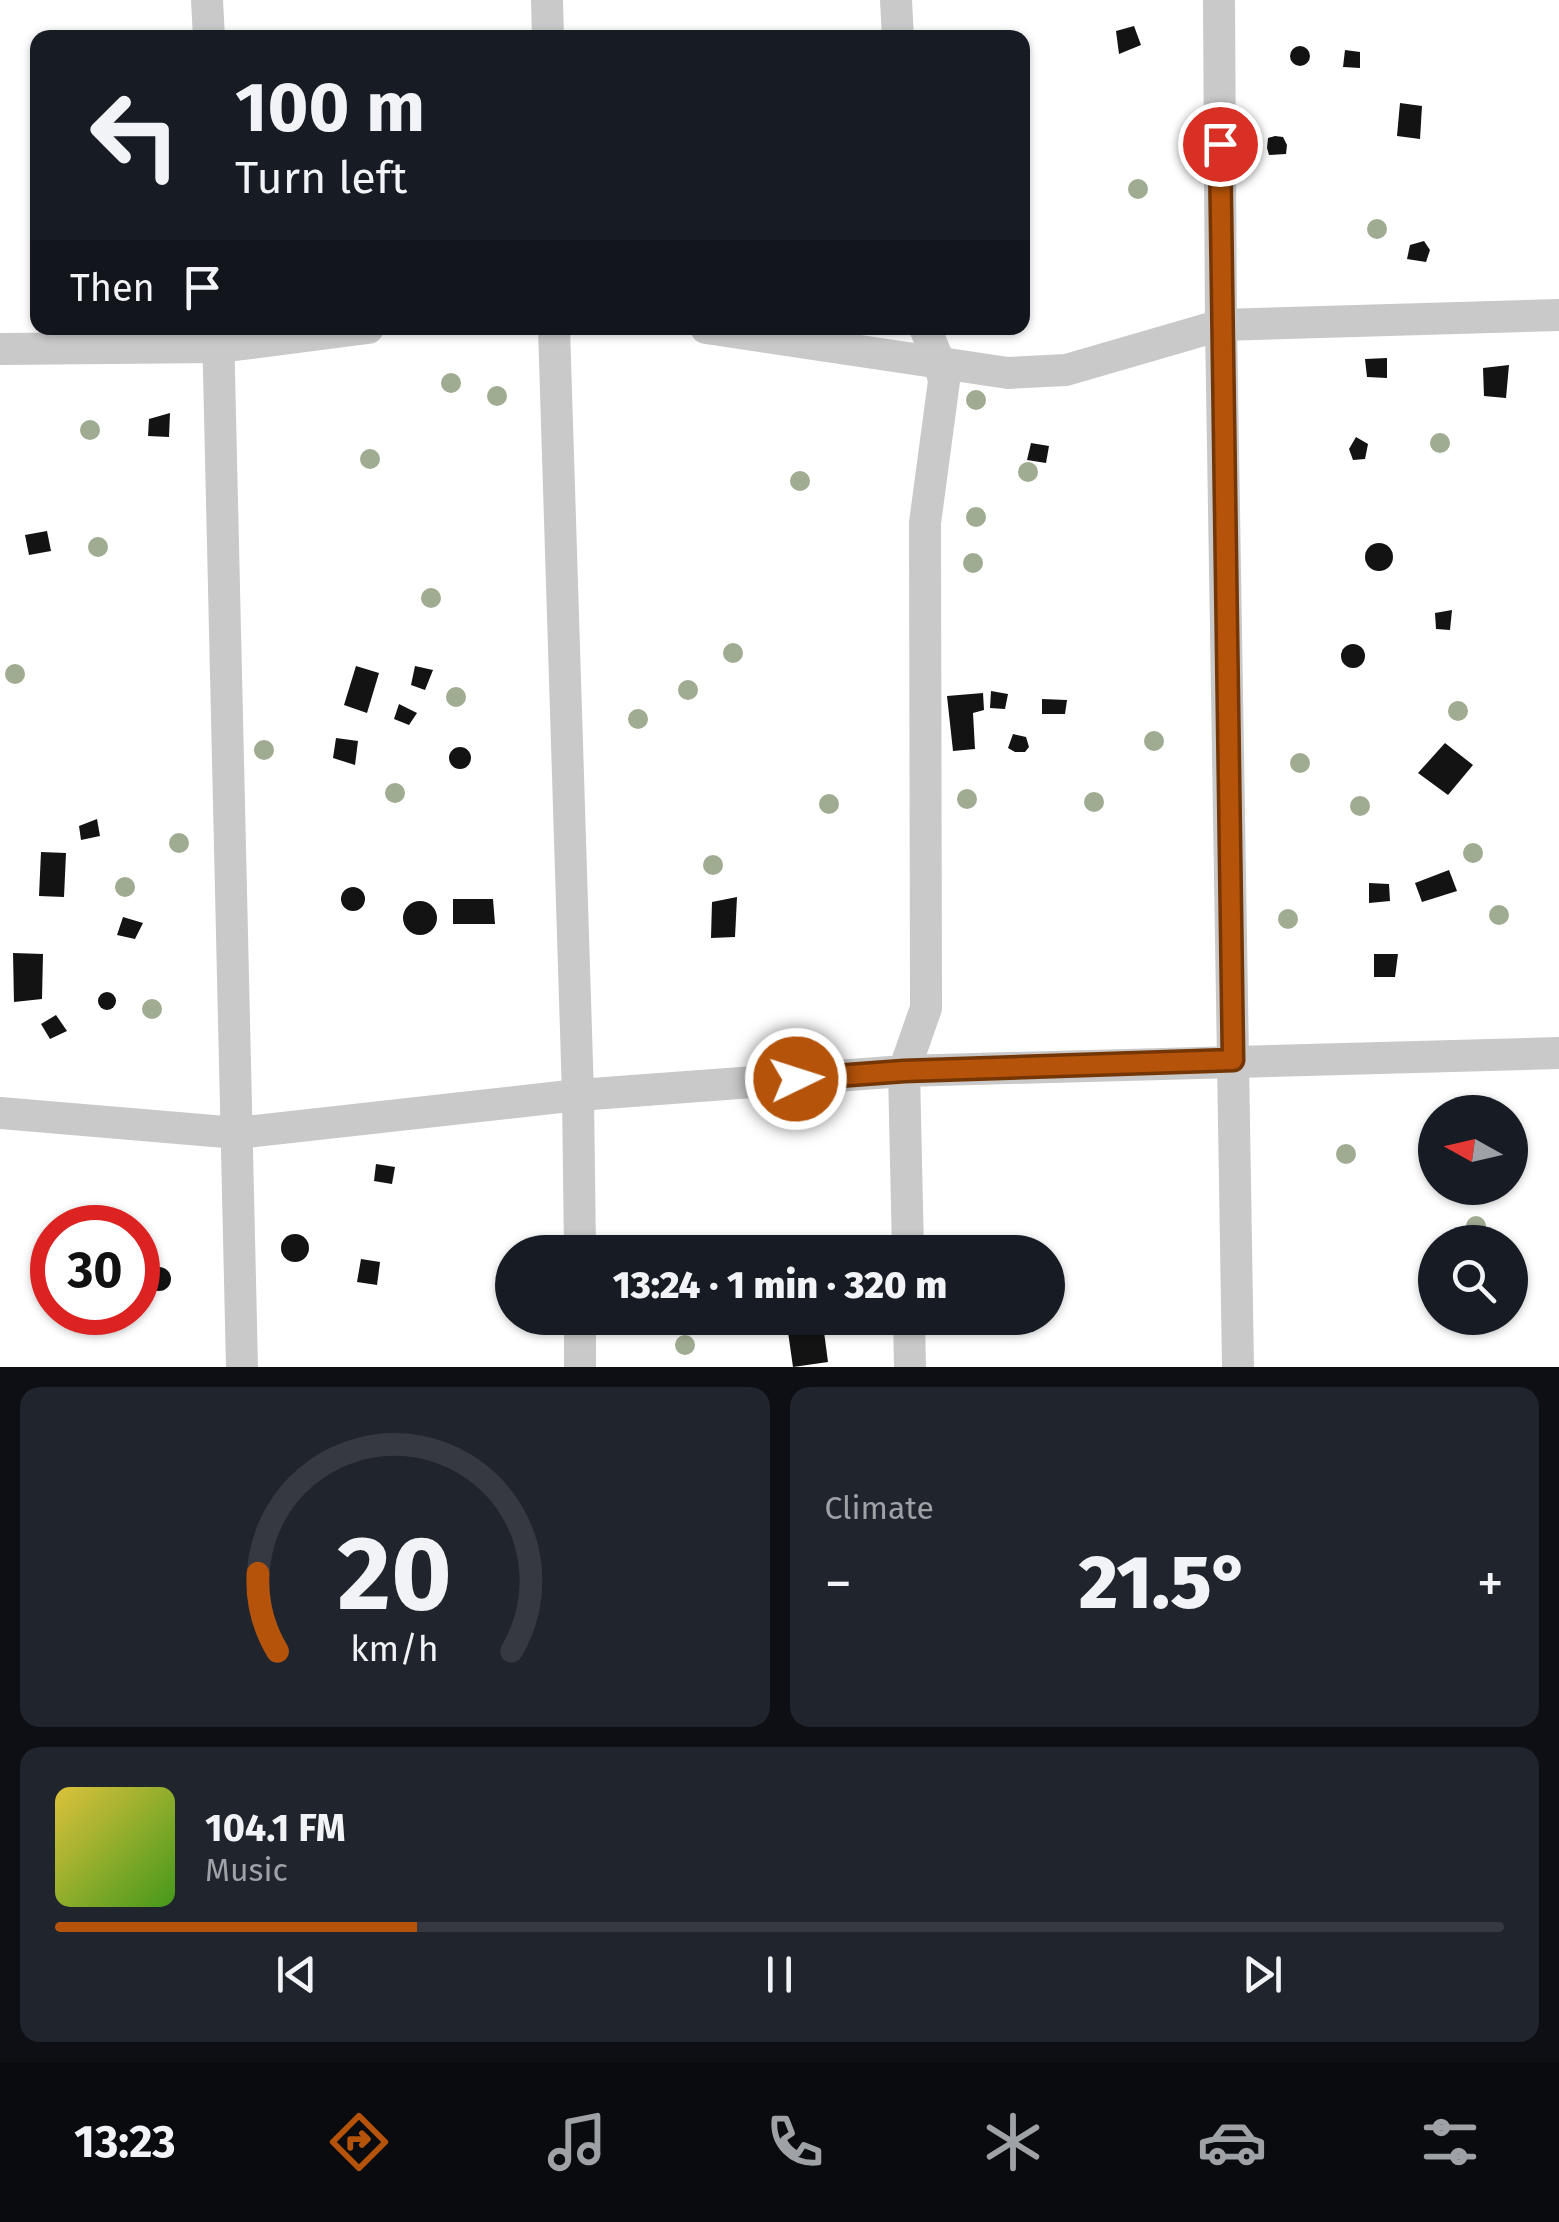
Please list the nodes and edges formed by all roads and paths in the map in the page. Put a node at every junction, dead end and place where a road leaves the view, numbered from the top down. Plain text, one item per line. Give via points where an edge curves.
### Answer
1 (208, 0) edge
2 (547, 0) edge
3 (896, 0) edge
4 (1219, 0) edge
5 (209, 30) edge
6 (548, 30) edge
7 (898, 30) edge
8 (1559, 315) edge
9 (1220, 325) junction
10 (252, 335) edge
11 (554, 335) edge
12 (752, 335) edge
13 (928, 335) edge
14 (219, 337) edge
15 (0, 349) edge
16 (940, 364) junction
17 (1559, 1053) edge
18 (1233, 1060) junction
19 (904, 1071) junction
20 (578, 1095) junction
21 (0, 1113) edge
22 (237, 1133) junction
23 (580, 1235) edge
24 (908, 1235) edge
25 (580, 1335) edge
26 (909, 1335) edge
27 (242, 1367) edge
28 (580, 1367) edge
29 (910, 1367) edge
30 (1238, 1367) edge

1 - 5 street
2 - 6 street
3 - 7 street
4 - 9 street
8 - 9 street
9 - 16 street via 1066,370 1008,374
9 - 18 street
10 - 14 street
11 - 20 street
12 - 16 street
13 - 16 street
14 - 15 street
14 - 22 street
16 - 19 street via 944,382 925,523 926,1008
17 - 18 street
18 - 19 street
18 - 30 street
19 - 20 street
19 - 24 street
20 - 22 street
20 - 23 street
21 - 22 street
22 - 27 street
25 - 28 street
26 - 29 street

